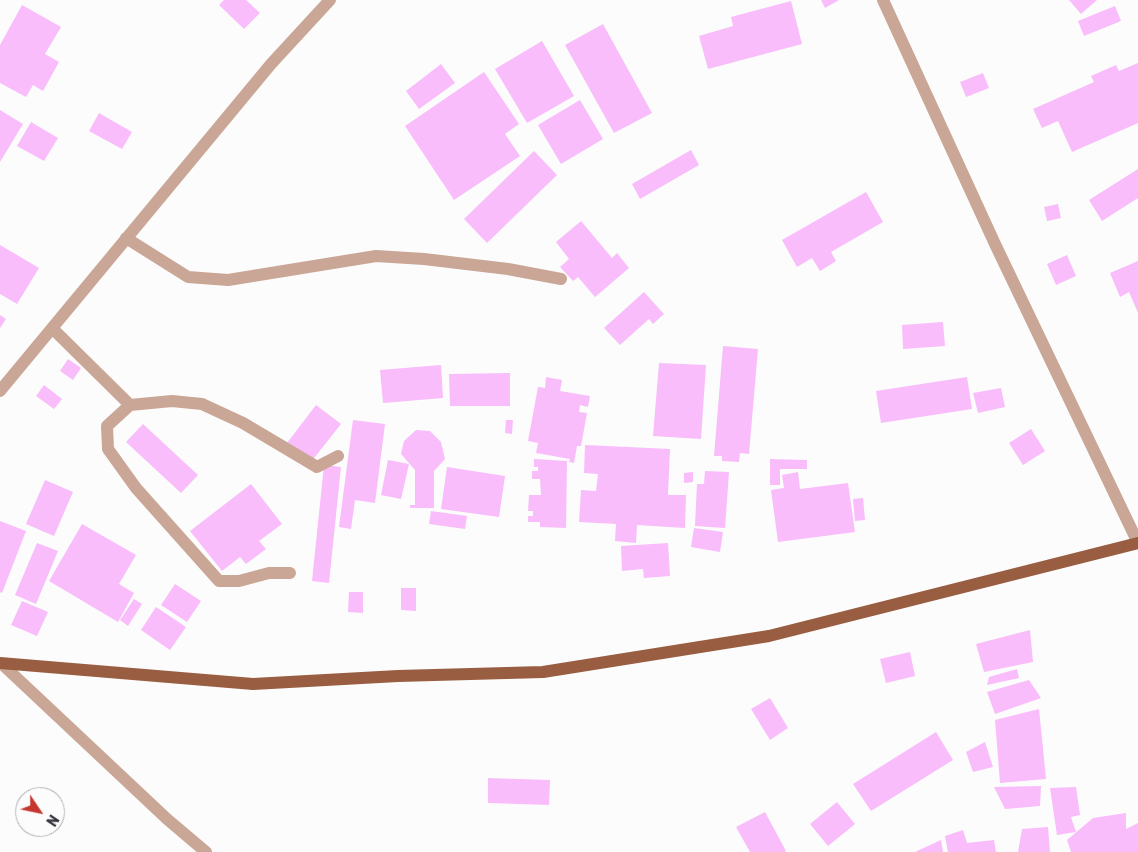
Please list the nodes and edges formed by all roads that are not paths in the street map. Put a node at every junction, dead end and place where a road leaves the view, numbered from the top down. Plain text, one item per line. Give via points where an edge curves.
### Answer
1 (330, 0) edge
2 (883, 0) edge
3 (126, 238) junction
4 (561, 279) dead end
5 (52, 328) junction
6 (0, 391) edge
7 (130, 405) junction
8 (338, 456) dead end
9 (1138, 543) edge
10 (290, 573) dead end
11 (1, 664) edge
12 (206, 852) edge

1 - 3 street via 271,64
2 - 9 street via 999,253
3 - 4 street via 188,277 228,280 376,256 508,269
3 - 5 street
5 - 6 street
5 - 7 street
7 - 8 street via 172,401 202,404 243,423 317,467
7 - 10 street via 107,426 108,449 136,488 219,582 239,581 269,573
9 - 11 main road via 769,636 543,672 252,684
11 - 12 street

